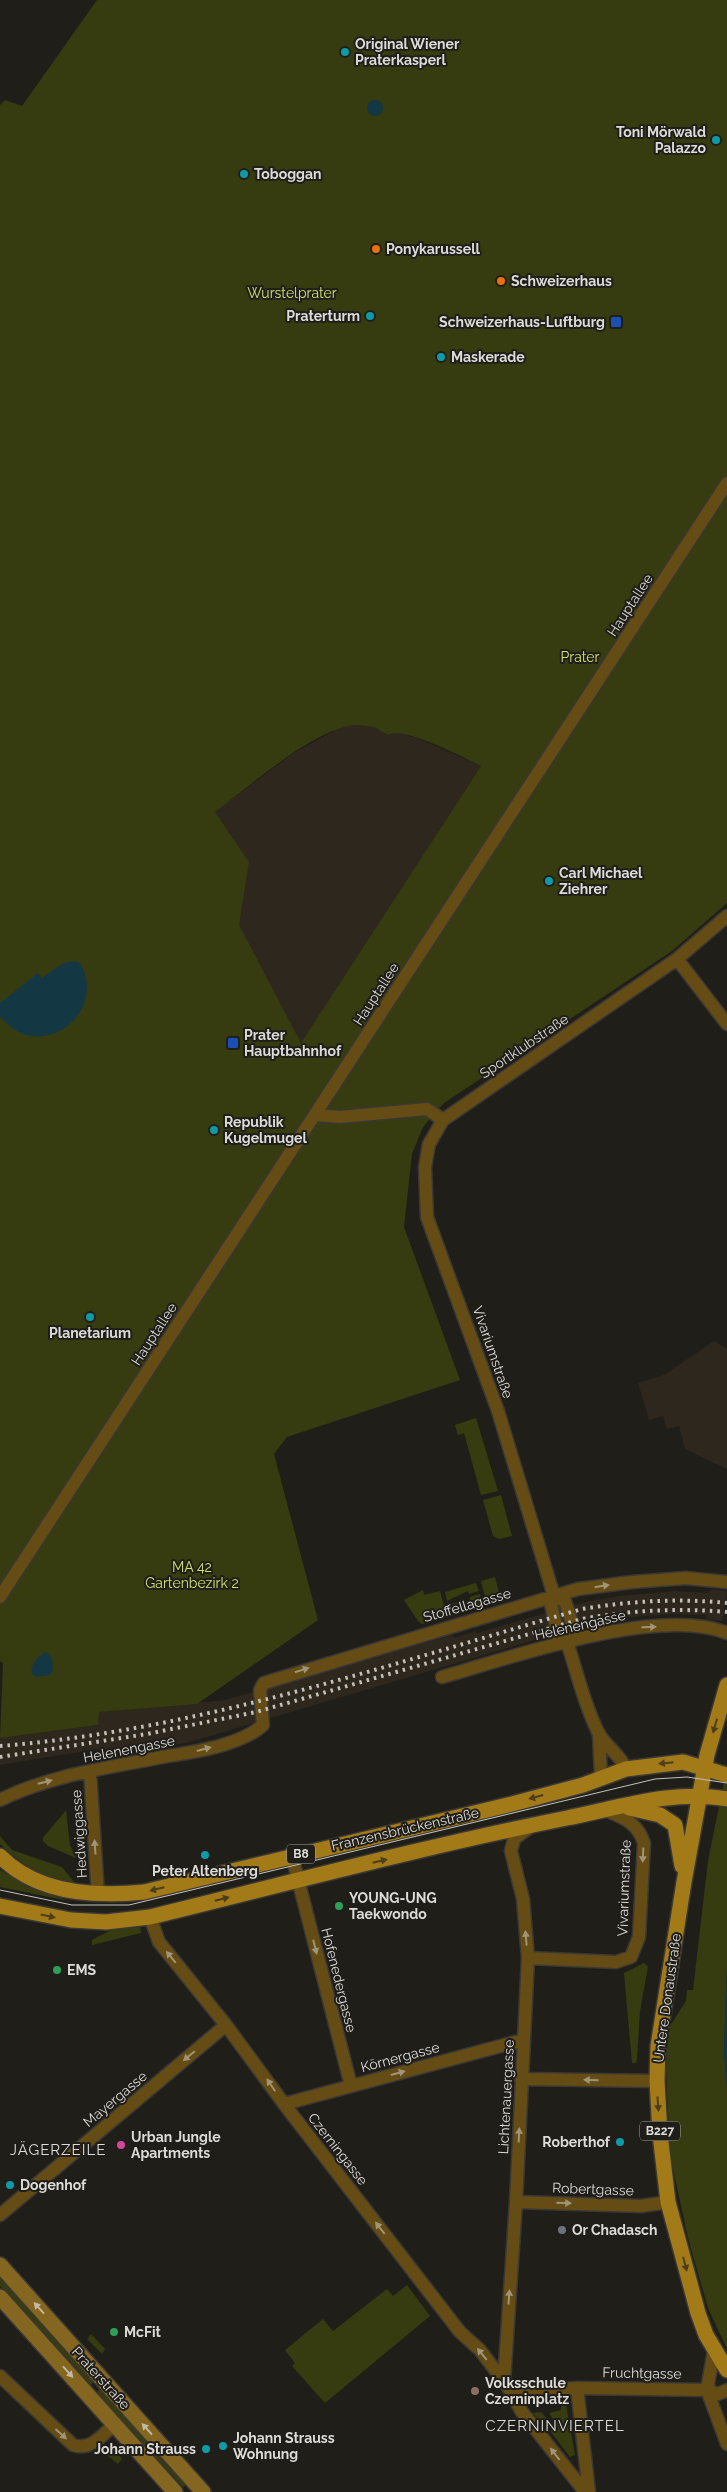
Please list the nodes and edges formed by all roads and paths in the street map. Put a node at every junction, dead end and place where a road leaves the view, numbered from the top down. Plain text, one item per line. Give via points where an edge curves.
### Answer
1 (727, 483) edge
2 (727, 916) edge
3 (676, 959) junction
4 (727, 1024) edge
5 (315, 1114) junction
6 (442, 1120) junction
7 (727, 1582) edge
8 (554, 1596) junction
9 (0, 1597) edge
10 (727, 1633) edge
11 (567, 1642) junction
12 (442, 1677) dead end
13 (727, 1686) edge
14 (263, 1725) joint
15 (599, 1733) junction
16 (705, 1767) junction
17 (626, 1769) junction
18 (90, 1771) junction
19 (726, 1775) edge
20 (601, 1778) junction
21 (700, 1795) junction
22 (724, 1799) edge
23 (0, 1800) edge
24 (622, 1806) junction
25 (605, 1810) junction
26 (533, 1825) junction
27 (0, 1856) edge
28 (292, 1856) junction
29 (298, 1881) junction
30 (684, 1882) junction
31 (98, 1895) junction
32 (0, 1906) edge
33 (150, 1917) junction
34 (528, 1958) junction
35 (226, 2025) junction
36 (523, 2040) junction
37 (521, 2079) junction
38 (657, 2081) junction
39 (351, 2086) junction
40 (284, 2104) junction
41 (516, 2202) junction
42 (668, 2202) junction
43 (0, 2215) edge
44 (0, 2265) edge
45 (0, 2297) edge
46 (714, 2350) junction
47 (727, 2370) edge
48 (0, 2376) edge
49 (504, 2381) junction
50 (577, 2388) junction
51 (708, 2390) junction
52 (727, 2390) edge
53 (511, 2393) junction
54 (115, 2424) junction
55 (727, 2444) edge
56 (175, 2492) edge
57 (203, 2492) edge
58 (587, 2492) edge

1 - 5 street, Hauptallee
2 - 3 street, Sportklubstraße
3 - 4 street
3 - 6 street, Sportklubstraße
5 - 6 street via 340,1117 427,1109
5 - 9 street, Hauptallee
6 - 8 street, Vivariumstraße via 429,1144 425,1167 427,1217 498,1411
8 -> 7 street, Stoffellagasse via 632,1582 686,1578
8 - 11 street, Vivariumstraße via 565,1601 575,1632
14 -> 8 street, Stoffellagasse via 260,1690 264,1683
11 -> 10 street, Helenengasse via 632,1627 715,1628
11 - 12 street, Helenengasse
11 - 15 street, Vivariumstraße
13 -> 16 main road, B227
18 -> 14 street, Helenengasse via 201,1750 252,1735
15 - 17 street, Vivariumstraße
15 - 20 street, Vivariumstraße
16 -> 17 main road, Franzensbrückenstraße / B8 via 683,1762
16 - 19 main road, Franzensbrückenstraße / B8
16 - 21 main road, B227
17 - 20 main road, Franzensbrückenstraße / B8
23 -> 18 street, Helenengasse via 25,1787
31 -> 18 street, Hedwiggasse
20 -> 28 main road, Franzensbrückenstraße / B8 via 512,1804
21 - 22 main road, B8
21 - 24 main road, Franzensbrückenstraße / B8
21 - 30 main road, Untere Donaustraße / B227
24 - 25 main road, Franzensbrückenstraße / B8
24 - 30 main road via 660,1814 675,1824
25 - 26 main road, Franzensbrückenstraße / B8
25 -> 34 street, Vivariumstraße via 631,1820 644,1843 639,1937 630,1957 616,1962
29 -> 26 main road, Franzensbrückenstraße / B8
34 -> 26 street, Lichtenauergasse via 523,1898 511,1851 514,1839
27 - 31 main road, Franzensbrückenstraße / B8 via 26,1874 57,1888
28 - 29 street, Hofenedergasse
28 -> 31 main road, Franzensbrückenstraße / B8 via 144,1892
33 -> 29 main road, Franzensbrückenstraße / B8
29 -> 39 street, Hofenedergasse
30 - 38 main road, Untere Donaustraße / B227 via 658,2046
32 -> 33 main road, Franzensbrückenstraße / B8 via 70,1920 106,1922
35 -> 33 street, Czerningasse via 159,1942
34 - 36 street, Lichtenauergasse
40 -> 35 street, Czerningasse
35 -> 43 street, Mayergasse
36 - 37 street, Lichtenauergasse
39 -> 36 street, Körnergasse
38 -> 37 street
41 -> 37 street, Lichtenauergasse
38 -> 42 main road, Untere Donaustraße / B227
39 - 40 street, Körnergasse
49 -> 40 street, Czerningasse via 480,2350 460,2332
41 -> 42 street, Robertgasse via 641,2206
49 -> 41 street, Lichtenauergasse
42 -> 46 main road, Untere Donaustraße / B227 via 698,2313
57 -> 44 main road, Praterstraße
45 -> 54 main road, Praterstraße
46 - 47 main road, Untere Donaustraße / B227
46 - 51 street
48 -> 54 street via 62,2436 82,2448
49 - 53 street, Czerningasse
50 - 51 street, Fruchtgasse
50 - 53 street, Fruchtgasse
50 - 58 street
51 - 52 street, Fruchtgasse via 718,2394
51 - 55 street
58 -> 53 street, Czerningasse via 522,2412
54 - 56 main road, Praterstraße

